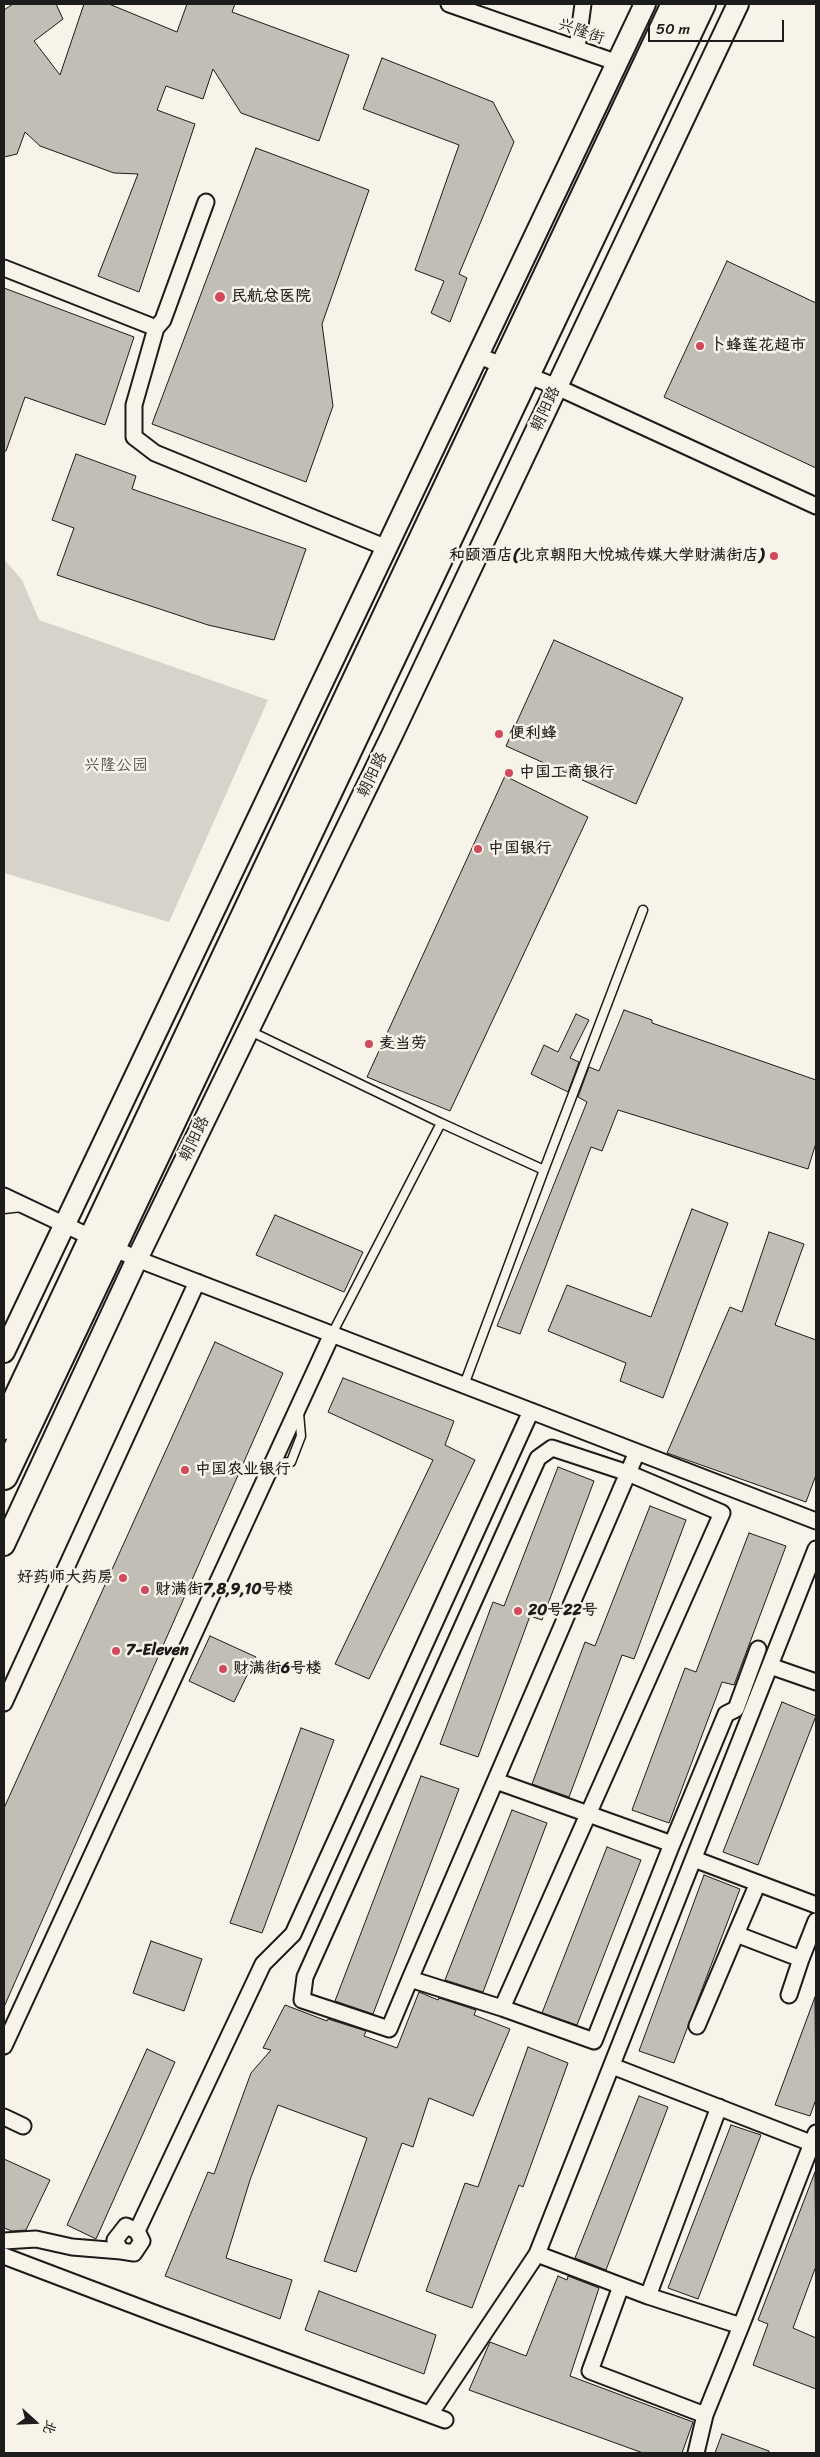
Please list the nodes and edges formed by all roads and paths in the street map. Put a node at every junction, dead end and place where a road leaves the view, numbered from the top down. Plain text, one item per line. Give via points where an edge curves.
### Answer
1 (449, 4) edge
2 (583, 4) edge
3 (645, 4) edge
4 (675, 4) edge
5 (702, 4) edge
6 (738, 4) edge
7 (577, 48) junction
8 (618, 63) junction
9 (206, 202) dead end
10 (4, 268) edge
11 (156, 328) junction
12 (479, 356) junction
13 (515, 370) junction
14 (557, 386) junction
15 (816, 506) edge
16 (387, 548) junction
17 (643, 910) dead end
18 (248, 1030) junction
19 (441, 1123) junction
20 (544, 1170) junction
21 (4, 1196) edge
22 (26, 1207) junction
23 (4, 1209) edge
24 (64, 1225) junction
25 (102, 1243) junction
26 (137, 1259) junction
27 (197, 1282) junction
28 (332, 1334) junction
29 (4, 1352) edge
30 (464, 1385) junction
31 (531, 1411) junction
32 (4, 1426) edge
33 (637, 1452) junction
34 (628, 1473) junction
35 (4, 1476) edge
36 (816, 1521) edge
37 (4, 1545) edge
38 (816, 1549) edge
39 (758, 1649) dead end
40 (770, 1666) junction
41 (816, 1682) edge
42 (4, 1703) edge
43 (496, 1780) junction
44 (589, 1814) junction
45 (672, 1844) junction
46 (694, 1860) junction
47 (758, 1883) junction
48 (816, 1905) edge
49 (816, 1921) edge
50 (736, 1934) junction
51 (802, 1959) junction
52 (410, 1979) junction
53 (789, 1996) dead end
54 (502, 2008) junction
55 (697, 2026) dead end
56 (4, 2046) edge
57 (612, 2066) junction
58 (718, 2108) junction
59 (4, 2117) edge
60 (23, 2126) dead end
61 (815, 2141) edge
62 (4, 2241) edge
63 (537, 2254) junction
64 (4, 2256) edge
65 (621, 2286) junction
66 (648, 2296) junction
67 (741, 2326) junction
68 (430, 2414) junction
69 (705, 2416) junction
70 (445, 2420) dead end
71 (696, 2453) edge

1 - 7 street, 兴隆街
2 - 7 street
3 - 8 street
4 - 13 highway, 朝阳路
5 - 13 highway, 朝阳路
6 - 14 street, 朝阳路
7 - 8 street, 兴隆街
8 - 12 street
9 - 11 street via 163,320
10 - 11 street
11 - 16 street via 134,405 134,437 155,453
12 - 13 street
12 - 16 street
13 - 14 street
13 - 25 highway, 朝阳路
14 - 15 street
14 - 18 street, 朝阳路
16 - 24 street
17 - 20 lane
18 - 19 lane
18 - 26 street, 朝阳路
19 - 20 lane
19 - 28 lane
20 - 30 lane
21 - 22 street
22 - 23 lane
22 - 24 street
24 - 25 street
24 - 29 street
25 - 26 street
25 - 32 highway, 朝阳路
25 - 35 highway, 朝阳路
26 - 27 street
26 - 37 street, 朝阳路
27 - 28 street
27 - 42 street
28 - 30 street
28 - 56 street
30 - 31 street
31 - 33 street
31 - 62 street via 293,1934 263,1964 137,2231 142,2241 134,2253 72,2247 36,2239
33 - 34 street
33 - 36 street
34 - 43 street
34 - 44 street via 722,1513
34 - 52 street via 552,1448 538,1458 305,1977 302,2000 389,2029
38 - 40 street
39 - 45 street via 736,1708 726,1714
40 - 41 street
40 - 46 street
43 - 44 street
43 - 52 street
44 - 45 street
44 - 54 street
45 - 54 street via 594,2041
46 - 47 street
46 - 57 street
47 - 48 street
47 - 50 street
49 - 51 street
50 - 51 street
50 - 55 street
51 - 53 street
52 - 54 street
57 - 58 street
57 - 63 street
58 - 61 street
58 - 66 street
59 - 60 street
61 - 67 street
63 - 65 street
63 - 68 street
64 - 68 street
65 - 66 street
65 - 69 street via 590,2370
66 - 67 street
67 - 69 street
68 - 70 street
69 - 71 street

